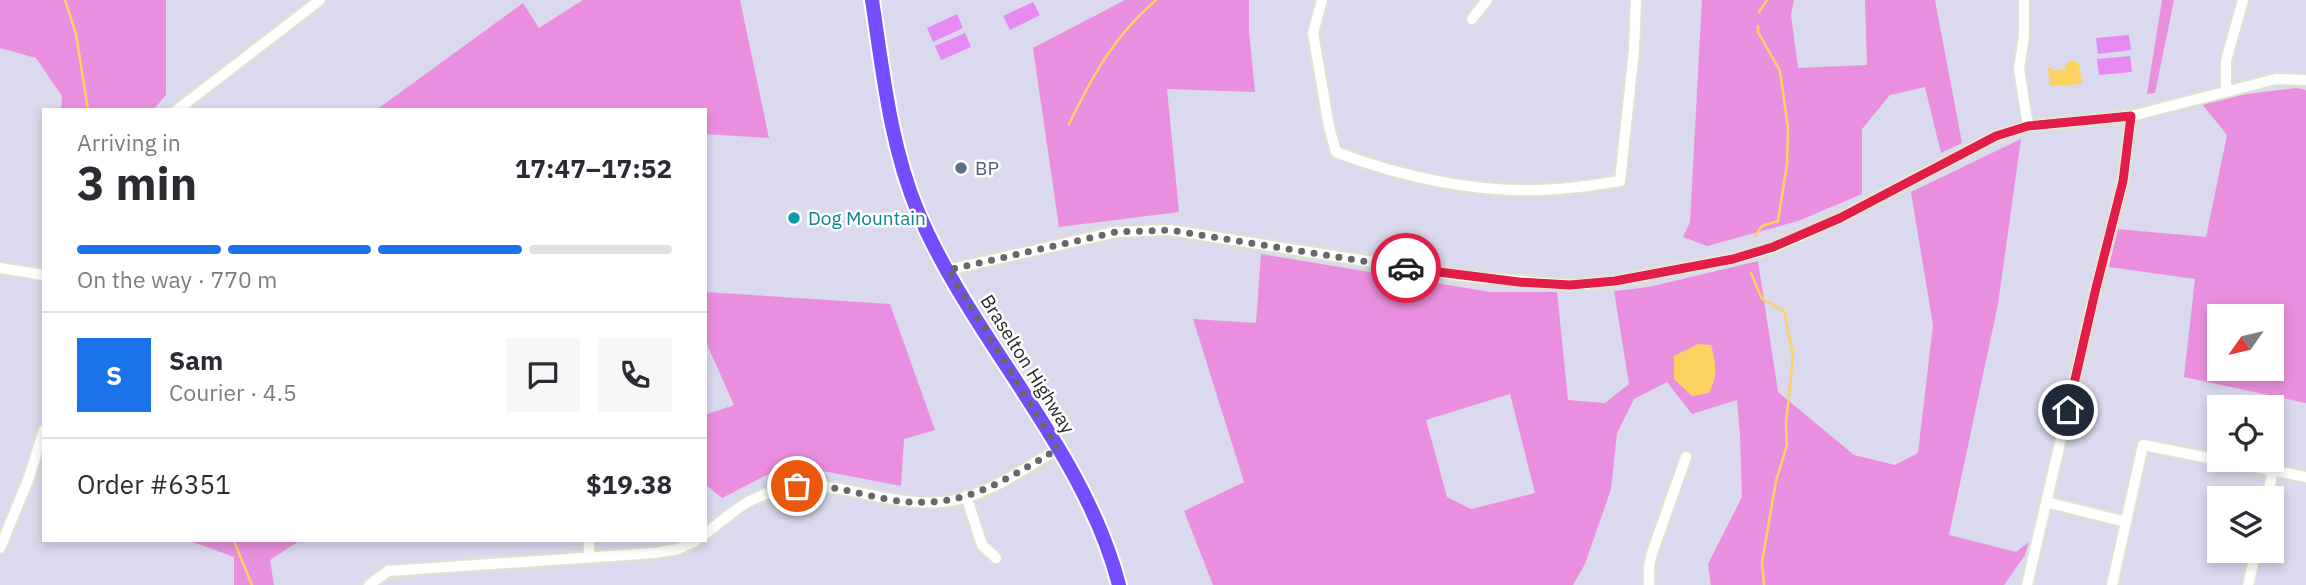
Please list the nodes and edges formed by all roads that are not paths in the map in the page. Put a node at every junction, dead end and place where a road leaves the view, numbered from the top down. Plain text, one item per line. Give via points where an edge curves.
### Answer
1 (320, 0) edge
2 (872, 0) edge
3 (1322, 0) edge
4 (1487, 0) edge
5 (1636, 0) edge
6 (2024, 0) edge
7 (2243, 0) edge
8 (1472, 19) dead end
9 (2306, 80) edge
10 (2226, 91) junction
11 (180, 108) edge
12 (2131, 116) junction
13 (2028, 126) junction
14 (0, 268) edge
15 (948, 270) junction
16 (42, 275) edge
17 (42, 436) edge
18 (1058, 449) junction
19 (1686, 457) dead end
20 (2207, 457) edge
21 (2282, 472) edge
22 (2306, 477) edge
23 (966, 496) junction
24 (2046, 502) junction
25 (2126, 522) junction
26 (707, 533) edge
27 (589, 542) edge
28 (693, 542) edge
29 (0, 548) edge
30 (589, 557) junction
31 (996, 558) dead end
32 (2253, 563) edge
33 (369, 585) edge
34 (1119, 585) edge
35 (1649, 585) edge
36 (2027, 585) edge
37 (2112, 585) edge
38 (2248, 585) edge

1 - 11 street
2 - 15 main road, Braselton Highway via 898,157
3 - 5 street via 1313,33 1336,152 1377,168 1511,190 1555,190 1620,181
4 - 8 street
6 - 13 street via 2019,69
7 - 10 street via 2226,61
9 - 10 street via 2276,79
10 - 12 street
12 - 13 street
12 - 24 street via 2123,181
13 - 15 street via 1996,136 1851,213 1773,247 1615,281 1570,285 1461,276 1170,230 1116,232
14 - 16 street
15 - 18 main road, Braselton Highway
17 - 29 street
18 - 23 street
18 - 34 main road, Braselton Highway via 1101,532
19 - 35 street via 1652,553
20 - 25 street via 2143,445
21 - 22 street
23 - 26 street via 923,503 825,485 797,486 748,502
23 - 31 street via 982,545
24 - 25 street
24 - 36 street
25 - 37 street
27 - 30 street
28 - 30 street via 655,553
30 - 33 street via 388,571
32 - 38 street

